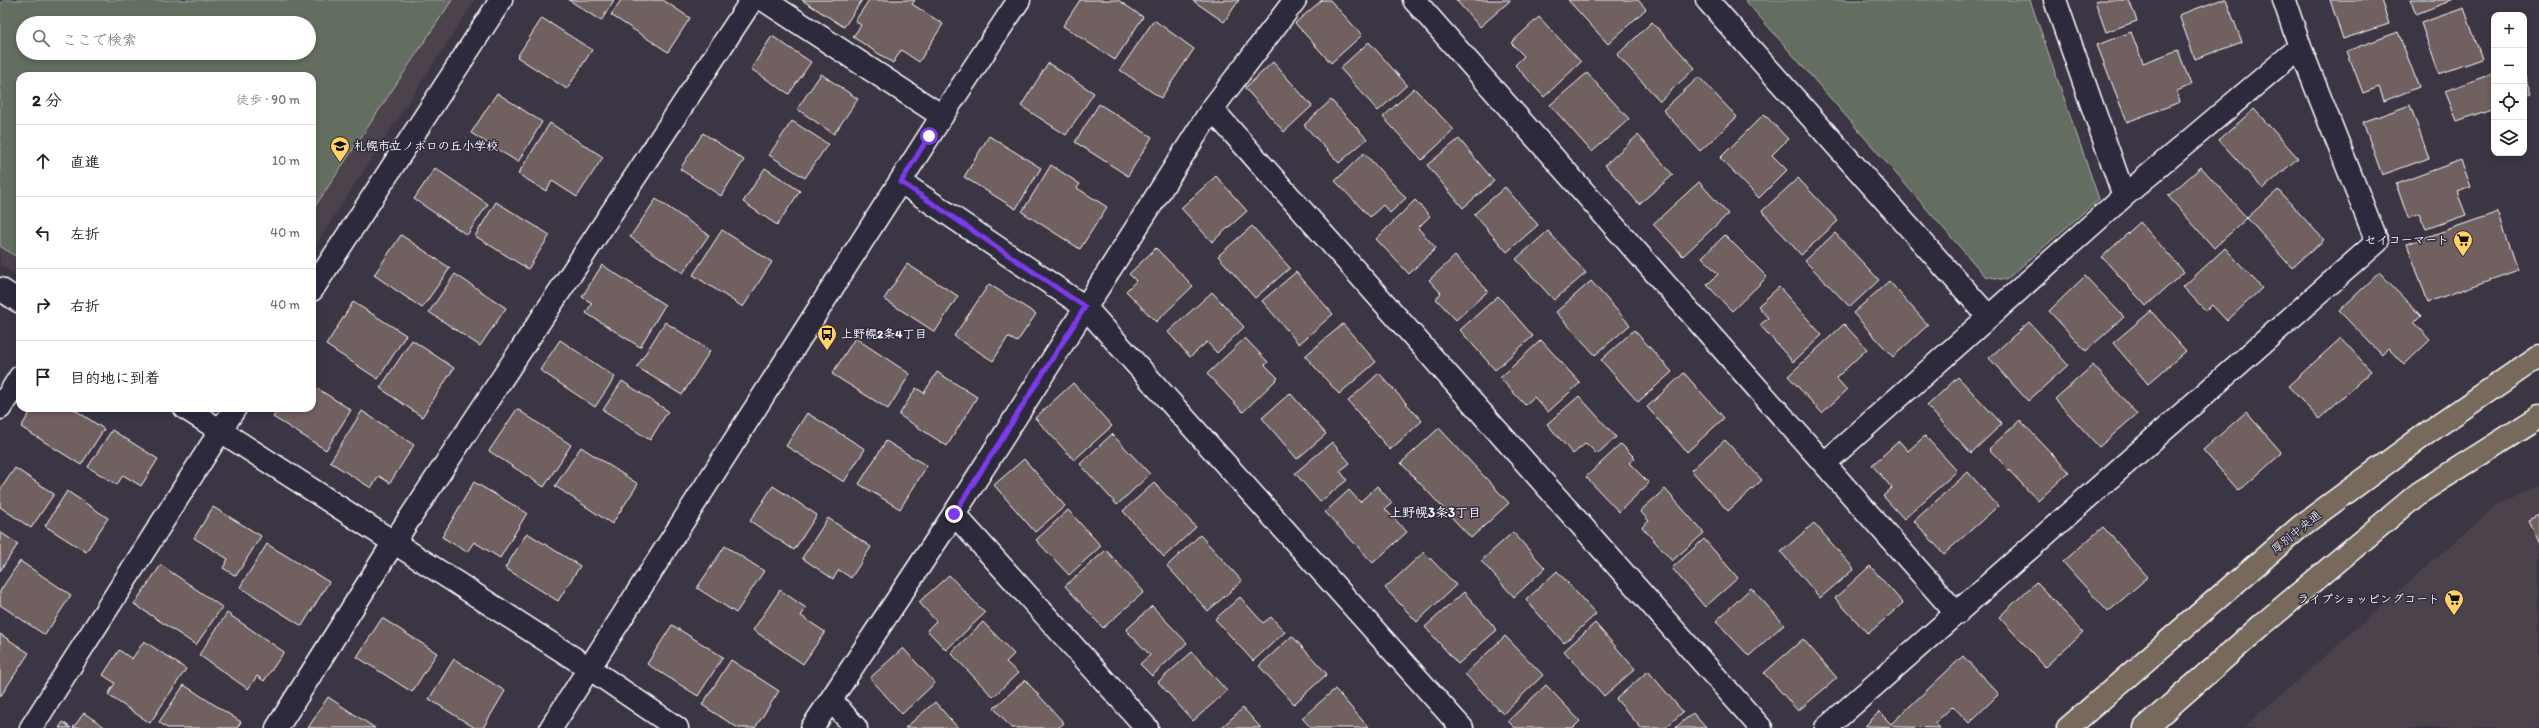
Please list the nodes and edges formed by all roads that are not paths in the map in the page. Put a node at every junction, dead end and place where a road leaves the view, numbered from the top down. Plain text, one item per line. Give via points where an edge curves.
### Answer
1 (501, 0) edge
2 (752, 0) edge
3 (764, 0) edge
4 (1019, 0) edge
5 (1295, 0) edge
6 (1414, 0) edge
7 (1707, 0) edge
8 (2054, 0) edge
9 (2284, 0) edge
10 (2300, 47) junction
11 (1212, 109) junction
12 (942, 116) junction
13 (901, 182) junction
14 (2124, 196) junction
15 (316, 284) edge
16 (0, 289) edge
17 (16, 299) edge
18 (1085, 307) junction
19 (1988, 316) junction
20 (2539, 356) edge
21 (16, 383) edge
22 (0, 408) edge
23 (190, 412) edge
24 (232, 412) edge
25 (2539, 417) edge
26 (220, 431) junction
27 (1825, 463) junction
28 (954, 514) junction
29 (394, 542) junction
30 (1957, 614) junction
31 (589, 668) junction
32 (831, 700) junction
33 (31, 728) edge
34 (277, 728) edge
35 (551, 728) edge
36 (677, 728) edge
37 (812, 728) edge
38 (856, 728) edge
39 (1147, 728) edge
40 (1462, 728) edge
41 (1761, 728) edge
42 (1826, 728) edge
43 (2068, 728) edge
44 (2145, 728) edge

1 - 15 street
2 - 29 street
3 - 12 street
4 - 12 street
5 - 11 street
6 - 27 street
7 - 19 street
8 - 14 street
9 - 10 street
10 - 14 street
10 - 30 street via 2377,242
11 - 18 street
11 - 41 street
12 - 13 street
13 - 18 street
13 - 31 street
14 - 19 street
16 - 17 street
18 - 28 street
18 - 40 street
19 - 27 street
20 - 43 main road, 厚別中央通 via 2430,431 2301,526
21 - 22 street
23 - 26 street
24 - 26 street
25 - 44 main road via 2419,493 2263,624
26 - 29 street
26 - 33 street
27 - 30 street
28 - 32 street
28 - 39 street
29 - 31 street
29 - 34 street
30 - 42 street
31 - 35 street
31 - 36 street
32 - 37 street
32 - 38 street

